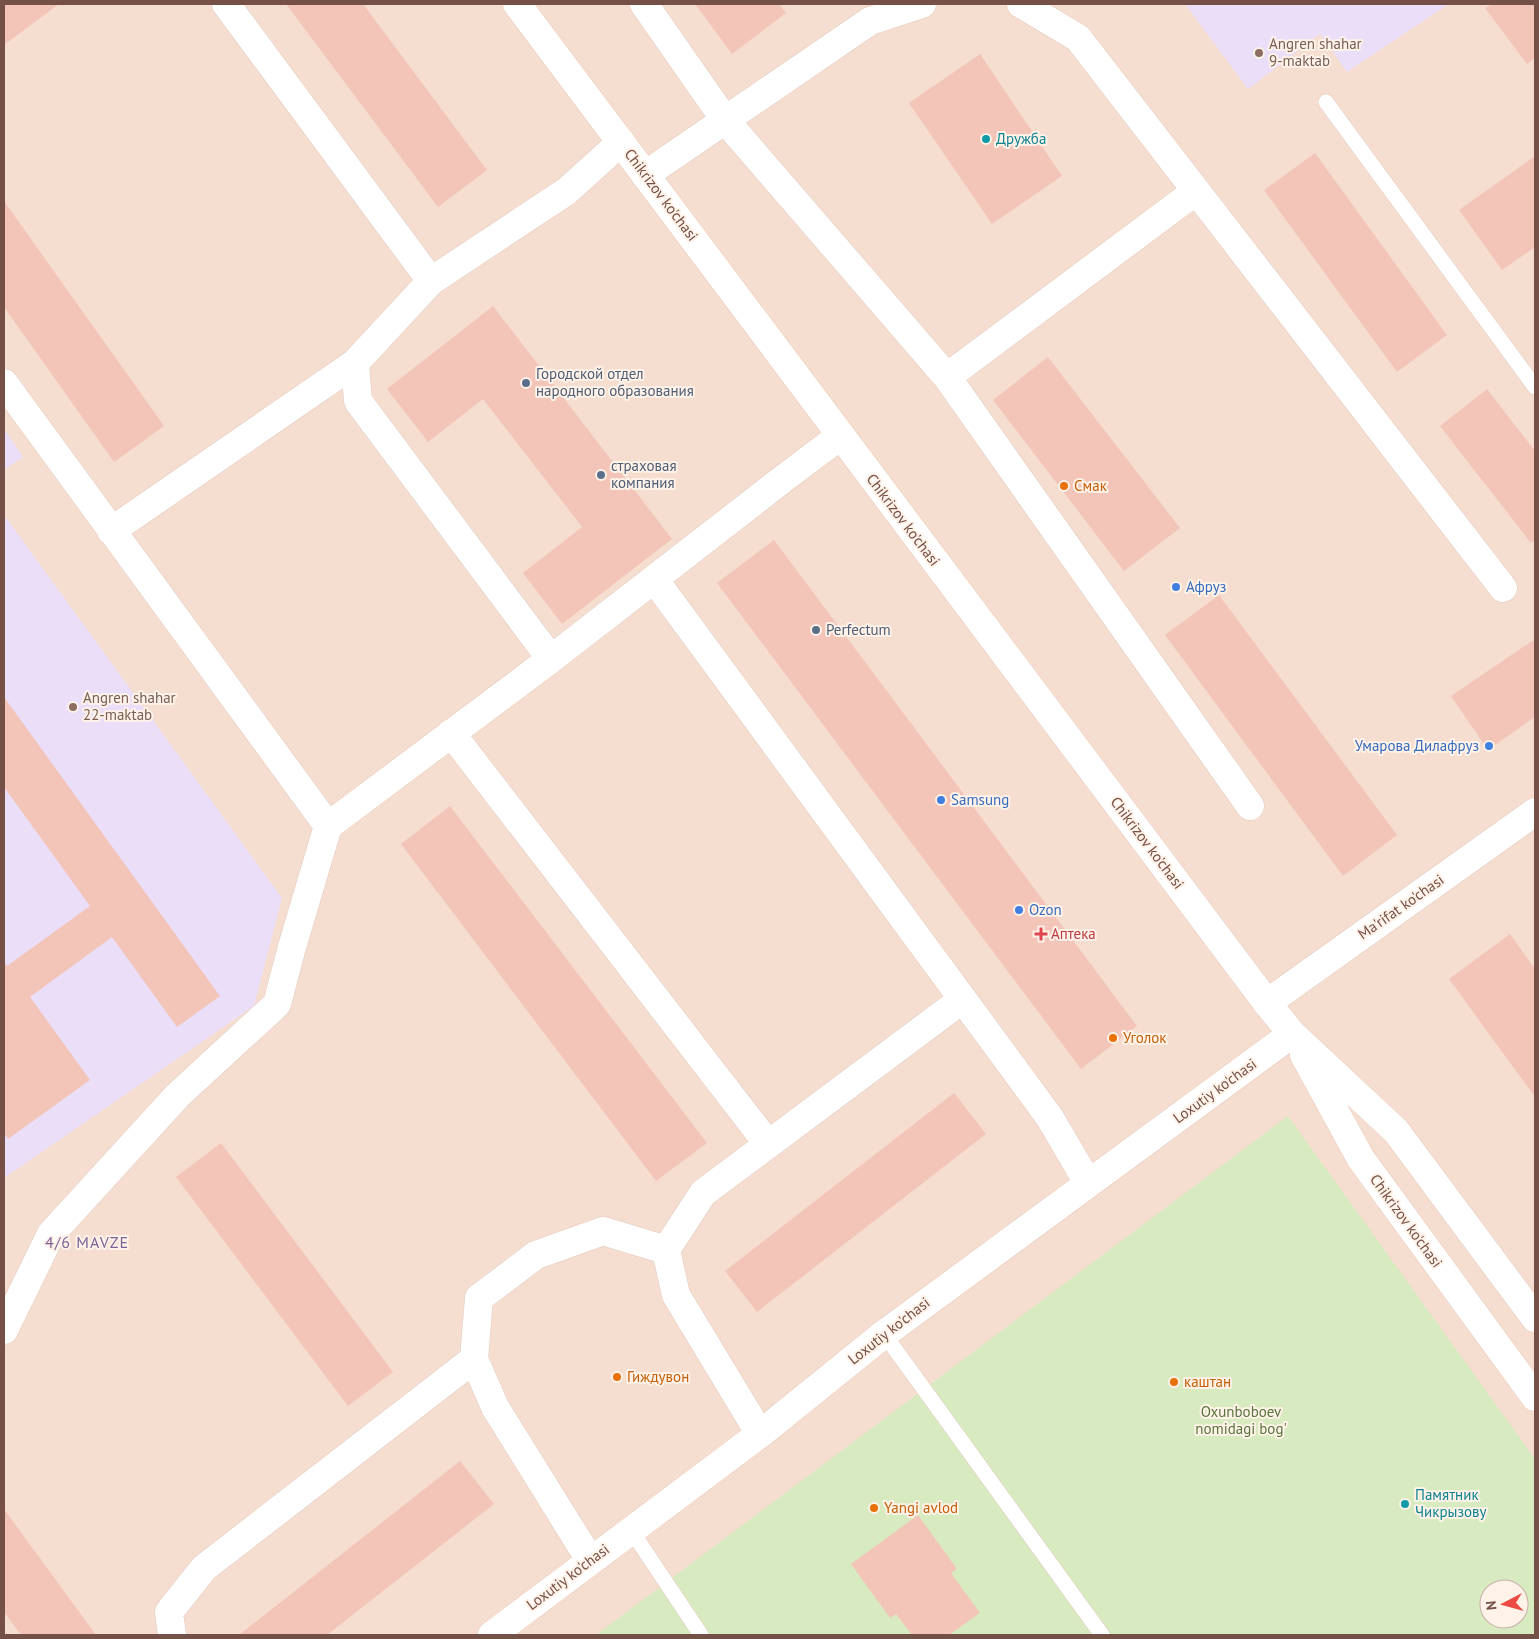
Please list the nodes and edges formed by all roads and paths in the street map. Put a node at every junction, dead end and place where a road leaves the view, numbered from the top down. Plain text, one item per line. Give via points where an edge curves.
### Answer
1 (226, 4) edge
2 (517, 4) edge
3 (644, 4) edge
4 (922, 4) edge
5 (1021, 4) edge
6 (1326, 102) dead end
7 (725, 120) junction
8 (621, 142) junction
9 (646, 175) junction
10 (1196, 191) junction
11 (430, 281) junction
12 (355, 363) junction
13 (946, 376) junction
14 (4, 383) edge
15 (1535, 387) edge
16 (840, 436) junction
17 (111, 532) junction
18 (654, 579) junction
19 (1503, 588) dead end
20 (551, 659) junction
21 (451, 733) junction
22 (1250, 806) dead end
23 (1535, 812) edge
24 (328, 826) junction
25 (963, 999) junction
26 (1267, 1003) junction
27 (1292, 1034) junction
28 (768, 1144) junction
29 (1088, 1184) junction
30 (666, 1250) junction
31 (1535, 1318) edge
32 (4, 1330) edge
33 (884, 1334) junction
34 (474, 1359) junction
35 (1535, 1397) edge
36 (760, 1434) junction
37 (631, 1530) junction
38 (590, 1560) junction
39 (172, 1635) edge
40 (492, 1635) edge
41 (701, 1635) edge
42 (1102, 1635) edge

1 - 11 street
2 - 8 street, Chikrizov ko'chasi
3 - 7 street
4 - 7 street via 870,21
5 - 10 street via 1078,38
6 - 15 lane
7 - 9 street
7 - 13 street
8 - 9 street, Chikrizov ko'chasi
8 - 11 street via 567,190
9 - 16 street, Chikrizov ko'chasi
10 - 13 street
10 - 19 street
11 - 12 street
12 - 17 street
12 - 20 street via 358,401
13 - 22 street
14 - 17 street
16 - 18 street
16 - 26 street, Chikrizov ko'chasi
17 - 24 street
18 - 20 street
18 - 25 street
20 - 21 street
21 - 24 street
21 - 28 street
23 - 26 street, Ma'rifat ko'chasi
24 - 32 street via 277,1004 178,1095 51,1234
25 - 28 street
25 - 29 street via 1050,1118
26 - 27 street, Chikrizov ko'chasi
27 - 29 street, Loxutiy ko'chasi
27 - 31 street, Chikrizov ko'chasi via 1396,1131
27 - 35 street, Chikrizov ko'chasi via 1361,1160
28 - 30 street via 703,1193
29 - 33 street, Loxutiy ko'chasi
30 - 34 street via 603,1231 536,1255 479,1298
30 - 36 street via 676,1295
33 - 36 street, Loxutiy ko'chasi
33 - 42 lane
34 - 38 street via 495,1407
34 - 39 street via 204,1568 169,1612
36 - 37 street, Loxutiy ko'chasi
37 - 38 street, Loxutiy ko'chasi
37 - 41 lane
38 - 40 street, Loxutiy ko'chasi

